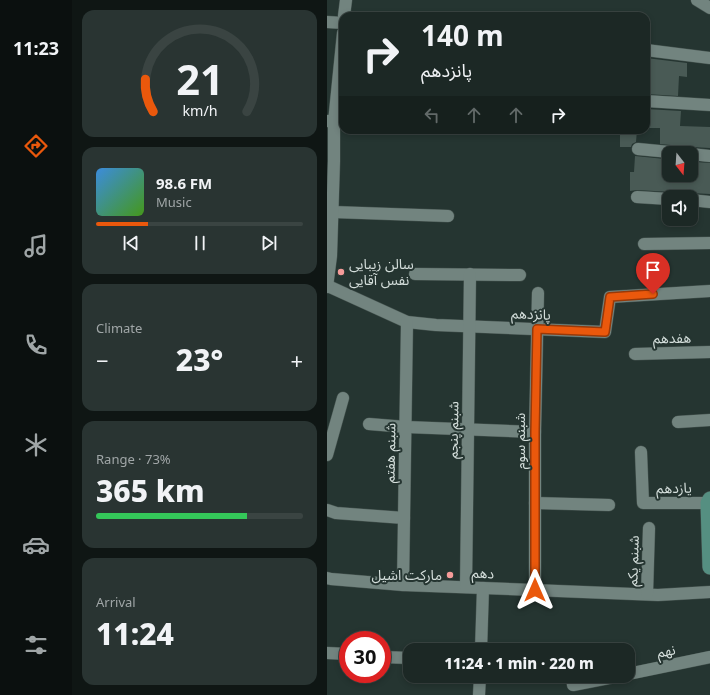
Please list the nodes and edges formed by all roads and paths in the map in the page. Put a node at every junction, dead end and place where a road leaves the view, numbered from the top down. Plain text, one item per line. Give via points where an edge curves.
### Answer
1 (346, 0) edge
2 (697, 0) edge
3 (710, 8) edge
4 (345, 12) edge
5 (327, 22) edge
6 (339, 23) edge
7 (650, 50) edge
8 (710, 58) edge
9 (339, 77) edge
10 (650, 101) edge
11 (710, 106) edge
12 (335, 122) edge
13 (638, 149) dead end
14 (662, 151) edge
15 (698, 155) edge
16 (710, 156) edge
17 (637, 197) dead end
18 (662, 199) edge
19 (698, 201) edge
20 (710, 202) edge
21 (333, 212) junction
22 (448, 216) dead end
23 (710, 243) edge
24 (644, 244) dead end
25 (415, 274) dead end
26 (470, 274) junction
27 (520, 274) dead end
28 (327, 287) edge
29 (710, 291) edge
30 (538, 293) dead end
31 (407, 322) junction
32 (469, 326) junction
33 (537, 329) junction
34 (710, 352) edge
35 (635, 354) dead end
36 (343, 398) dead end
37 (710, 420) edge
38 (678, 422) dead end
39 (369, 424) dead end
40 (406, 427) junction
41 (468, 429) junction
42 (535, 432) junction
43 (641, 452) dead end
44 (327, 455) edge
45 (709, 501) edge
46 (535, 503) junction
47 (609, 505) dead end
48 (327, 510) edge
49 (404, 518) junction
50 (649, 528) dead end
51 (710, 567) edge
52 (327, 578) edge
53 (403, 584) junction
54 (466, 587) junction
55 (483, 588) junction
56 (535, 590) junction
57 (710, 592) edge
58 (647, 594) junction
59 (481, 643) edge
60 (327, 653) edge
61 (339, 654) edge
62 (391, 657) edge
63 (710, 657) edge
64 (403, 658) edge
65 (635, 673) edge
66 (480, 683) edge
67 (573, 683) edge
68 (583, 683) edge
69 (479, 695) edge

1 - 4 street
2 - 3 street
5 - 6 street
7 - 8 street
9 - 12 street
10 - 11 street
12 - 21 street
13 - 14 street
15 - 16 street
17 - 18 street
19 - 20 street
21 - 22 street
21 - 28 street
23 - 24 street
25 - 26 street
26 - 27 street
26 - 32 street, شبنم پنجم
28 - 31 street, پانزدهم
29 - 33 street, پانزدهم via 610,297 605,332
30 - 33 street, شبنم سوم
31 - 32 street, پانزدهم
31 - 40 street, شبنم هفتم
32 - 33 street, پانزدهم
32 - 41 street, شبنم پنجم
33 - 42 street, شبنم سوم
34 - 35 street, هفدهم
36 - 44 street
37 - 38 street
39 - 40 street
40 - 41 street
40 - 49 street, شبنم هفتم
41 - 42 street
41 - 54 street, شبنم پنجم
42 - 46 street, شبنم سوم
43 - 45 street, یازدهم via 643,503
45 - 51 main road
46 - 47 street
46 - 56 street, شبنم سوم
48 - 49 street via 336,513
49 - 53 street, شبنم هفتم
50 - 58 street, شبنم یکم
52 - 53 street, دهم
53 - 54 street, دهم
54 - 55 street, دهم
55 - 56 street, دهم
55 - 59 street
56 - 58 street, دهم
57 - 58 street, دهم
60 - 61 street
62 - 64 street
63 - 65 street, نهم
66 - 69 street
67 - 68 street

